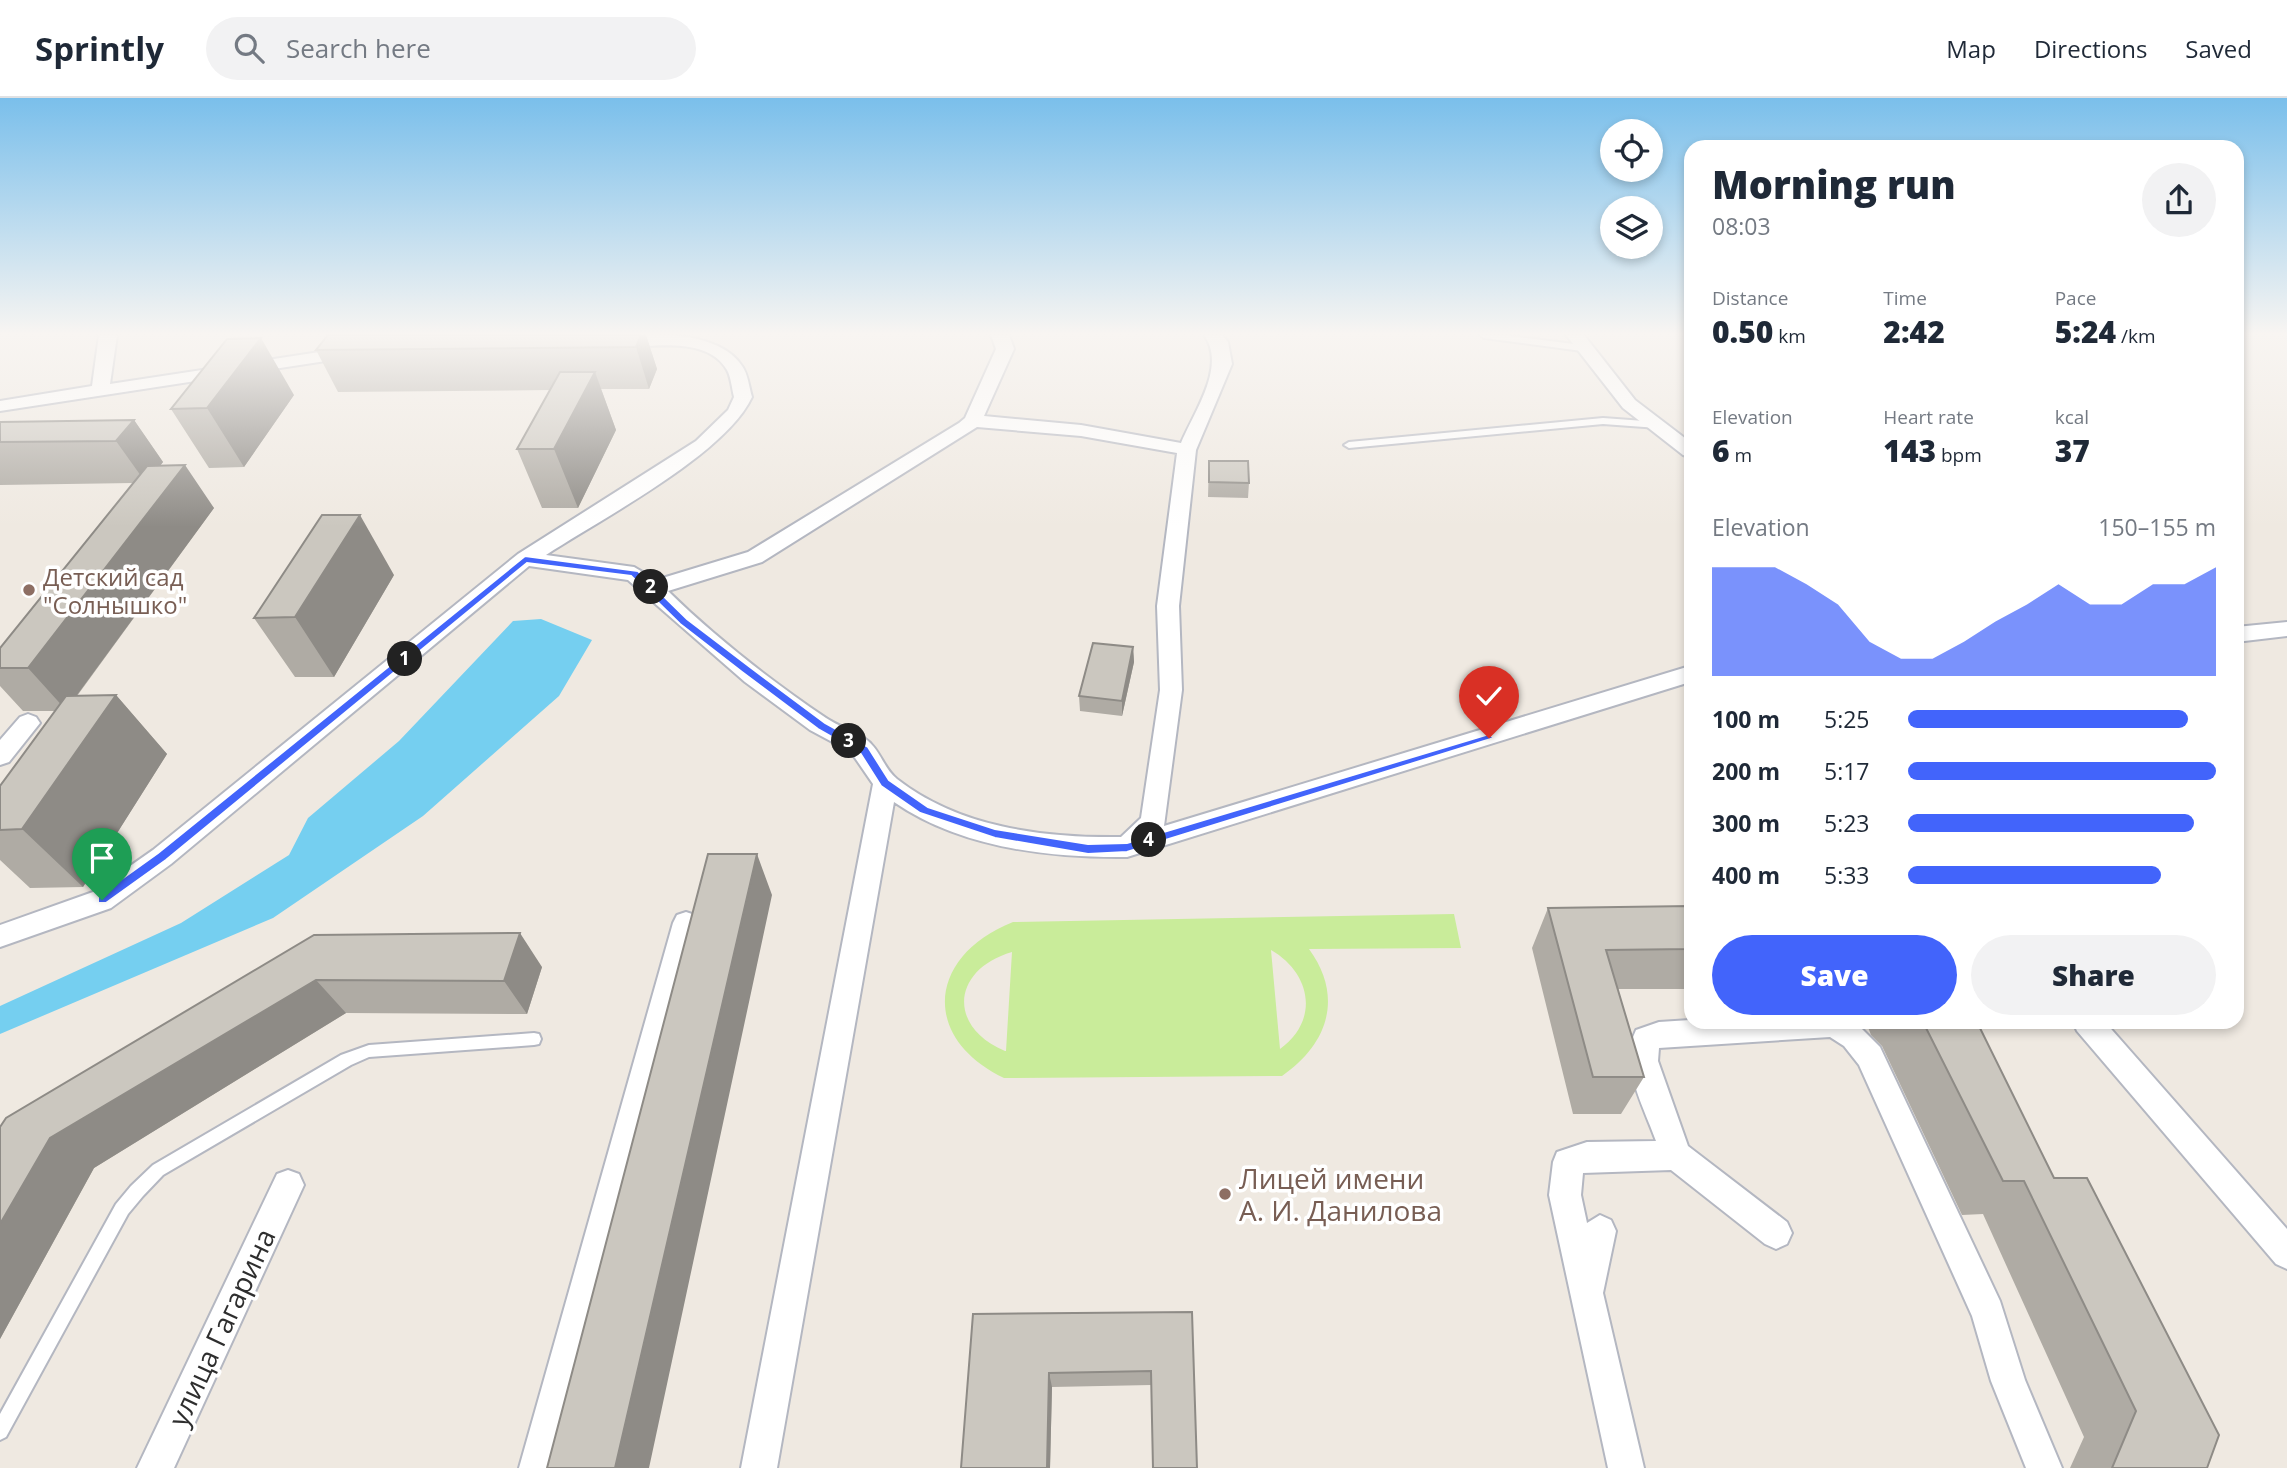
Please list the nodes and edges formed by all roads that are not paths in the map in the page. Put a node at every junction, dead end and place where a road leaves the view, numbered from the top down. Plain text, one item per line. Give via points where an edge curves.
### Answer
1 (38, 399) edge
2 (742, 399) edge
3 (983, 399) edge
4 (1208, 399) edge
5 (1625, 399) edge
6 (0, 405) edge
7 (973, 421) junction
8 (1658, 425) junction
9 (1349, 445) dead end
10 (1684, 446) edge
11 (1187, 450) junction
12 (525, 559) junction
13 (653, 588) junction
14 (2287, 629) edge
15 (2244, 634) edge
16 (1684, 676) edge
17 (28, 723) dead end
18 (3, 750) edge
19 (885, 783) junction
20 (1127, 847) junction
21 (686, 923) dead end
22 (0, 936) edge
23 (1754, 1029) edge
24 (1842, 1029) edge
25 (1859, 1029) edge
26 (2093, 1029) edge
27 (534, 1039) dead end
28 (1870, 1056) junction
29 (1675, 1154) junction
30 (288, 1185) dead end
31 (1600, 1231) dead end
32 (1776, 1233) dead end
33 (2287, 1253) edge
34 (1588, 1297) junction
35 (0, 1431) edge
36 (155, 1468) edge
37 (537, 1468) edge
38 (759, 1468) edge
39 (1626, 1468) edge
40 (2044, 1468) edge

1 - 6 street
2 - 12 street via 736,412 703,445
3 - 7 street
4 - 11 street
5 - 8 street
7 - 11 street via 1068,426
7 - 13 street via 755,556
8 - 9 lane via 1603,421
8 - 10 street
11 - 20 street via 1168,606 1171,690 1153,822
12 - 13 street via 634,573
12 - 22 street via 102,900
13 - 19 street via 684,621 746,670 821,726 864,750
14 - 15 street
16 - 20 street
17 - 18 street
19 - 20 street via 924,810 995,834 1088,849
19 - 38 street
21 - 37 street
23 - 29 street via 1646,1039 1643,1061
24 - 28 street
25 - 28 street
26 - 33 street
27 - 35 lane via 369,1051 158,1170 122,1209
28 - 40 street via 1988,1313 2008,1381
29 - 32 street
29 - 34 street via 1568,1161 1565,1195
30 - 36 street, улица Гагарина
31 - 34 street
34 - 39 street

